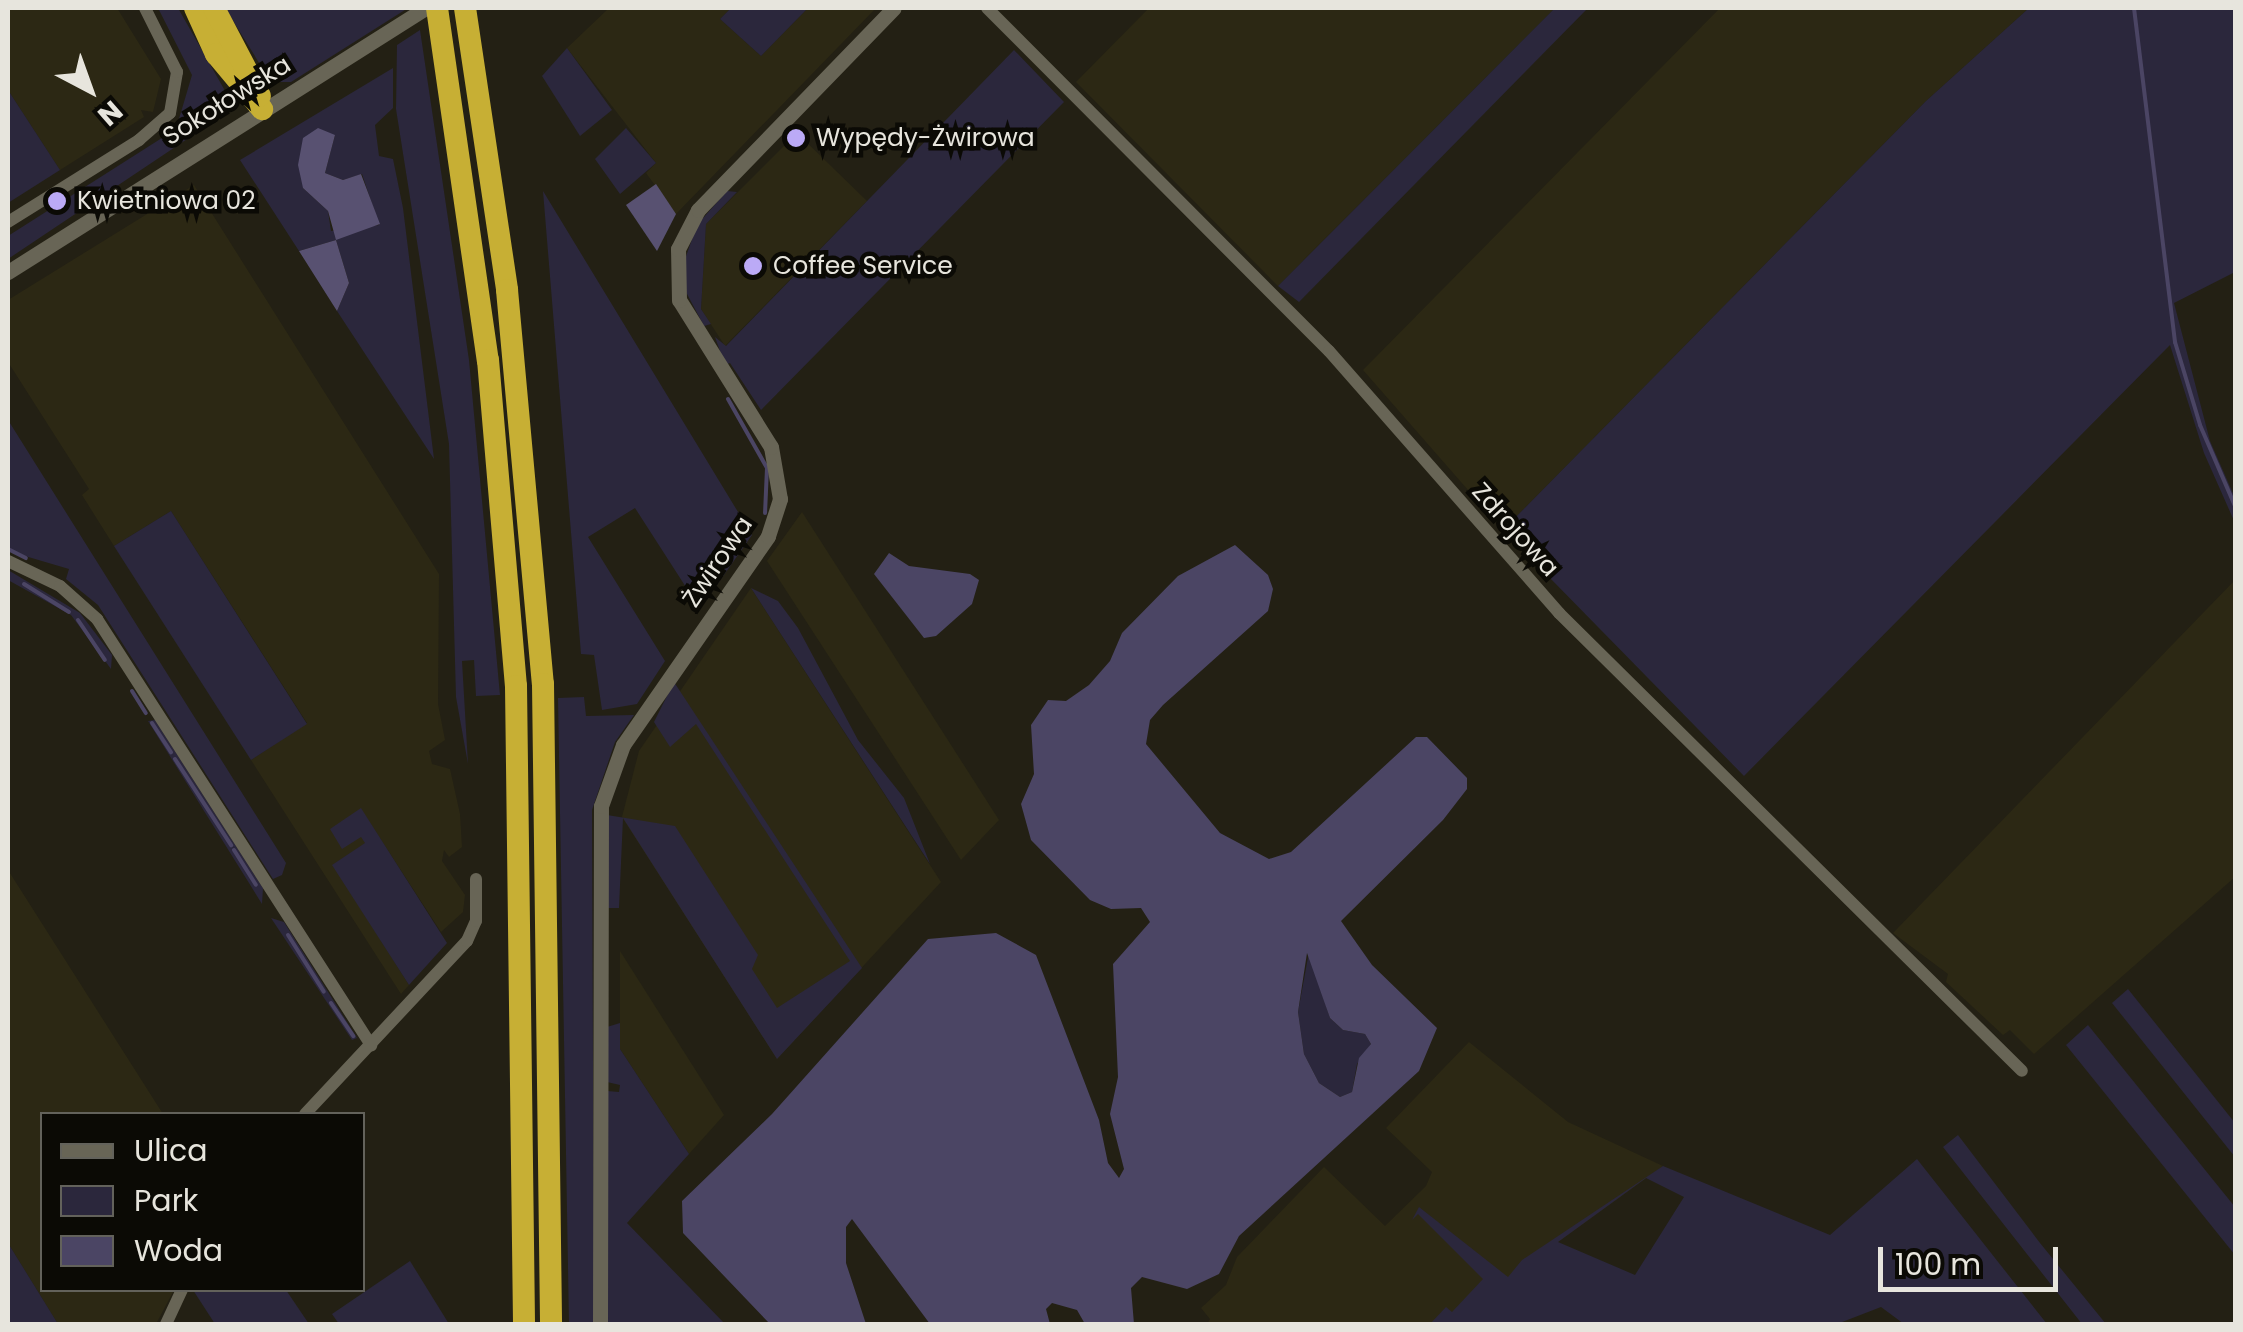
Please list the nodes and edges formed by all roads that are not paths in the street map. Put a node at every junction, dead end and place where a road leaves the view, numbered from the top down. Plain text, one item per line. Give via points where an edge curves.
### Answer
1 (145, 8) edge
2 (194, 8) edge
3 (214, 8) edge
4 (425, 8) edge
5 (437, 8) edge
6 (465, 8) edge
7 (894, 8) edge
8 (986, 8) edge
9 (262, 110) junction
10 (8, 222) edge
11 (8, 272) edge
12 (8, 561) edge
13 (476, 879) dead end
14 (371, 1045) junction
15 (2022, 1071) dead end
16 (306, 1112) edge
17 (181, 1292) edge
18 (166, 1324) edge
19 (524, 1324) edge
20 (551, 1324) edge
21 (600, 1324) edge

1 - 10 street via 177,72 170,113 139,140
2 - 9 highway via 216,54
3 - 9 highway via 259,90
4 - 9 street, Sokołowska
5 - 19 highway via 488,360 516,686
6 - 20 highway via 503,254 543,684
7 - 21 street, Żwirowa via 698,210 675,260 684,312 772,448 780,499 768,536 610,772 598,826
8 - 15 street, Zdrojowa via 1329,351 1559,613
9 - 11 street, Sokołowska
12 - 14 street via 60,586 98,619
13 - 14 street via 470,936
14 - 16 street
17 - 18 street

